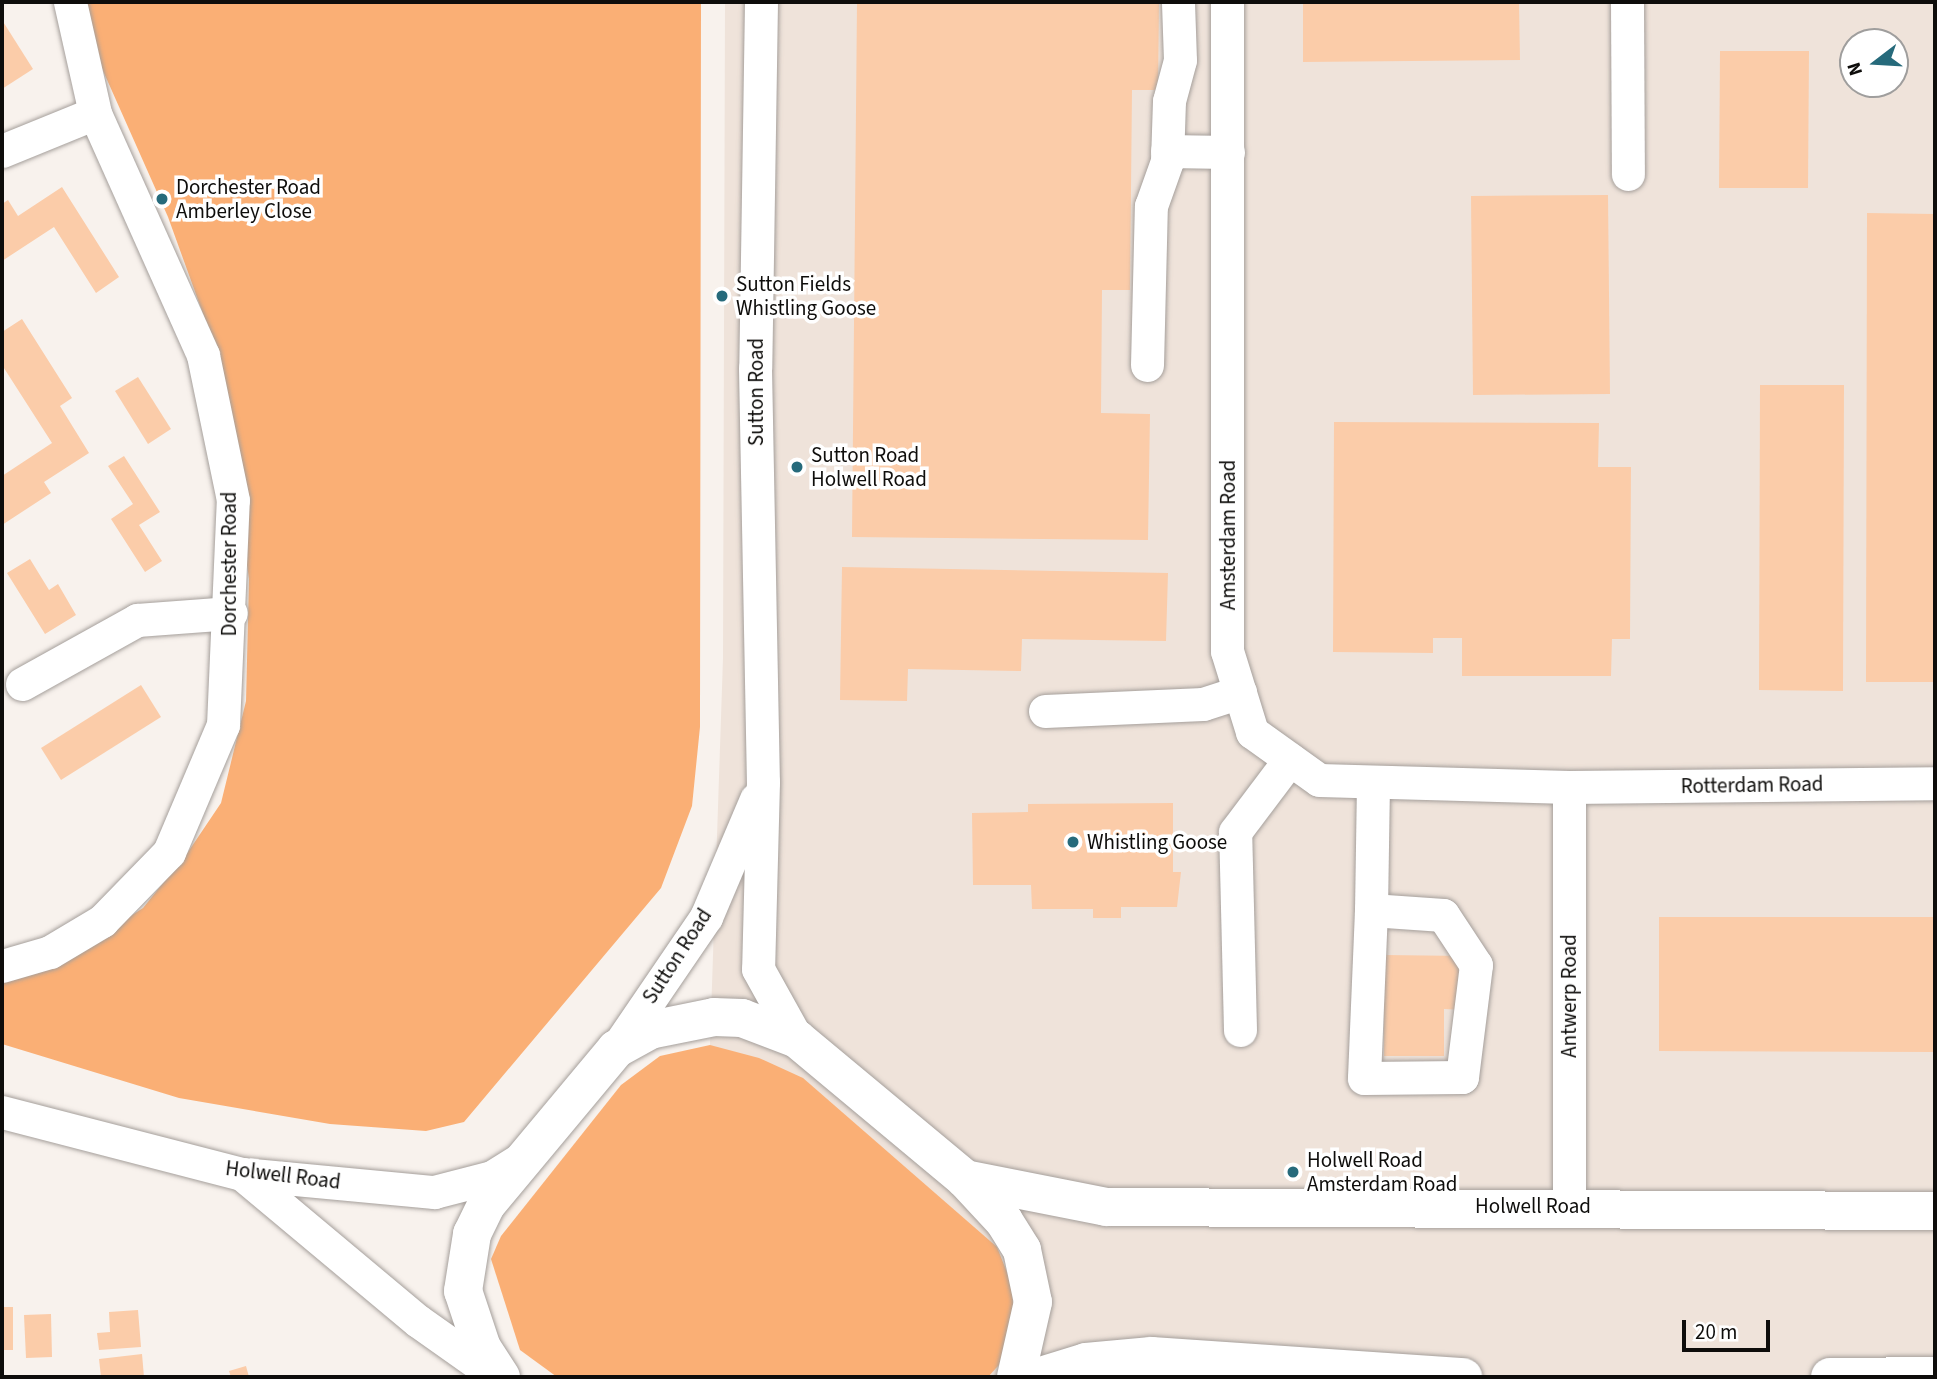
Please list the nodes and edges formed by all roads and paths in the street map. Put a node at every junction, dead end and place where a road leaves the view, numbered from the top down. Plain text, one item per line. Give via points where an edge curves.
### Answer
1 (70, 2) edge
2 (761, 2) edge
3 (1178, 2) edge
4 (1227, 2) edge
5 (1627, 2) edge
6 (95, 113) junction
7 (2, 151) edge
8 (1167, 151) junction
9 (1228, 152) junction
10 (1628, 174) dead end
11 (1147, 365) dead end
12 (231, 613) junction
13 (22, 684) dead end
14 (1240, 692) junction
15 (1045, 710) dead end
16 (1290, 759) junction
17 (762, 782) junction
18 (1373, 783) junction
19 (1935, 783) edge
20 (1569, 787) junction
21 (1371, 910) junction
22 (2, 965) edge
23 (1240, 1030) dead end
24 (797, 1039) junction
25 (616, 1049) junction
26 (2, 1112) edge
27 (522, 1159) junction
28 (243, 1174) junction
29 (965, 1179) junction
30 (1569, 1205) junction
31 (1935, 1211) edge
32 (1935, 1376) edge
33 (499, 1377) edge
34 (1016, 1377) edge
35 (1038, 1377) edge
36 (1463, 1377) edge
37 (1830, 1377) edge

1 - 6 street, Dorchester Road
2 - 17 street, Sutton Road via 755,368
3 - 8 street via 1180,60 1169,101
4 - 9 street, Amsterdam Road
5 - 10 street
6 - 7 street
6 - 12 street, Dorchester Road via 201,349 233,500
8 - 9 street
8 - 11 street via 1151,206
9 - 14 street, Amsterdam Road via 1227,651
12 - 13 street via 137,620
12 - 22 street, Dorchester Road via 223,725 169,852 102,921 50,952
14 - 15 street via 1203,704
14 - 16 street, Amsterdam Road via 1252,732
16 - 18 street, Amsterdam Road via 1318,780
16 - 23 street via 1235,832
17 - 24 street, Sutton Road via 758,969
17 - 25 street, Sutton Road via 706,917
18 - 20 street, Amsterdam Road
18 - 21 street
19 - 20 street, Rotterdam Road
20 - 30 street, Antwerp Road
21 - 21 street via 1443,915 1476,964 1462,1077 1364,1079
24 - 25 highway via 742,1018 714,1017 650,1030
24 - 29 highway
25 - 27 highway
26 - 28 street, Holwell Road
27 - 28 street, Holwell Road via 492,1177 434,1192
27 - 33 highway via 486,1205 465,1264 469,1318
28 - 33 street via 418,1321
29 - 30 highway, Holwell Road via 1106,1207
29 - 34 highway via 1003,1221 1029,1275 1032,1311
30 - 31 highway, Holwell Road
32 - 37 highway
35 - 36 highway via 1086,1362 1152,1356

